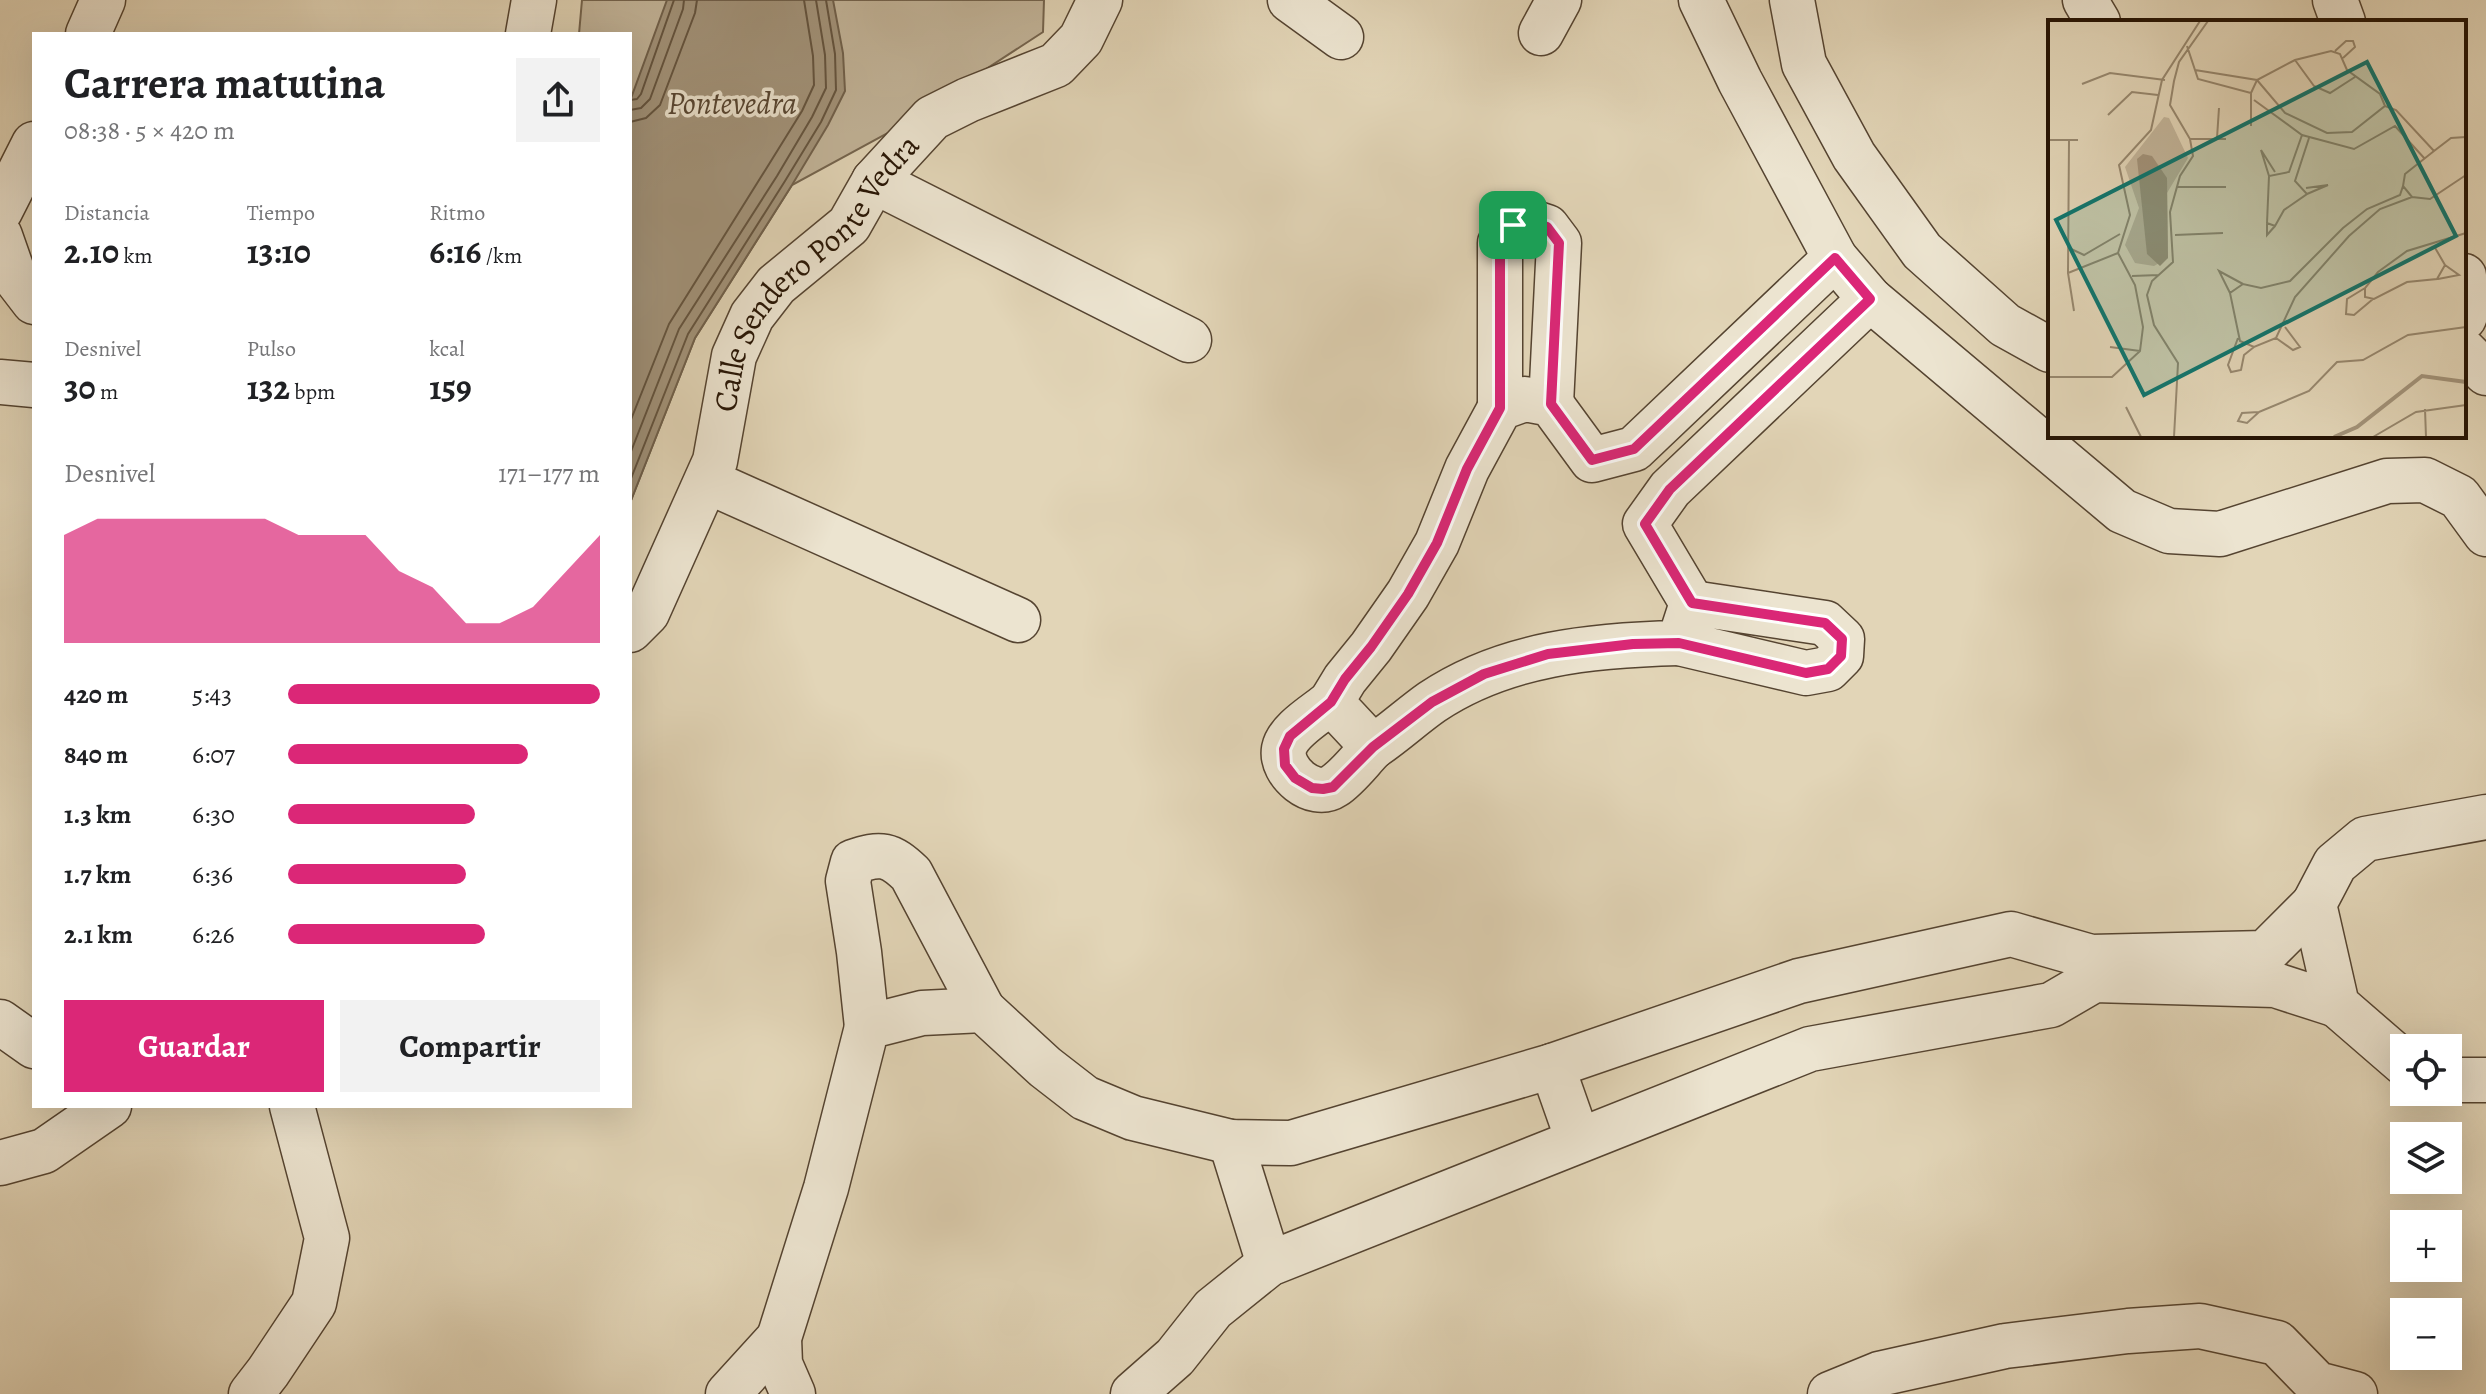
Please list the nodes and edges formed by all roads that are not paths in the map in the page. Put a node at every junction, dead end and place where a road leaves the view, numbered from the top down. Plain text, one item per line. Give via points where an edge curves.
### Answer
1 (103, 0) edge
2 (534, 0) edge
3 (1100, 0) edge
4 (1290, 0) edge
5 (1701, 0) edge
6 (1792, 0) edge
7 (2085, 0) edge
8 (2335, 0) edge
9 (2097, 20) edge
10 (2342, 20) edge
11 (89, 32) edge
12 (528, 32) edge
13 (1341, 37) dead end
14 (32, 148) edge
15 (874, 181) junction
16 (0, 211) edge
17 (0, 236) edge
18 (1835, 258) junction
19 (32, 299) edge
20 (1870, 299) junction
21 (1189, 340) dead end
22 (2048, 349) edge
23 (2466, 353) edge
24 (2486, 373) edge
25 (0, 382) edge
26 (32, 385) edge
27 (1551, 404) junction
28 (1500, 408) junction
29 (707, 481) junction
30 (2486, 534) edge
31 (1018, 620) dead end
32 (632, 628) edge
33 (1331, 702) junction
34 (1373, 747) junction
35 (2486, 817) edge
36 (2314, 904) junction
37 (2337, 1005) junction
38 (983, 1010) junction
39 (0, 1022) edge
40 (867, 1027) junction
41 (32, 1045) edge
42 (2390, 1051) edge
43 (1552, 1066) junction
44 (2462, 1080) edge
45 (2486, 1080) edge
46 (106, 1108) edge
47 (293, 1108) edge
48 (1578, 1140) junction
49 (1231, 1142) junction
50 (0, 1163) edge
51 (1269, 1264) junction
52 (779, 1338) junction
53 (2330, 1391) edge
54 (251, 1394) edge
55 (728, 1394) edge
56 (793, 1394) edge
57 (1133, 1394) edge
58 (1830, 1394) edge

1 - 11 street
2 - 12 street
3 - 15 street, Calle Sendero Ponte Vedra via 1081,39 1056,65 932,118
4 - 13 street
5 - 18 street
6 - 22 street via 1804,64 1854,156 1922,251 2005,325
7 - 9 street
8 - 10 street
14 - 16 street
15 - 21 street
15 - 29 street, Calle Sendero Ponte Vedra via 849,225 776,285 752,316 734,356
17 - 19 street via 14,276
18 - 20 street
18 - 27 street via 1634,449 1592,460
20 - 30 street via 2122,511 2169,531 2220,534 2387,481 2425,480 2459,497
20 - 34 street via 1670,489 1645,524 1686,623 1633,644 1548,654 1484,674 1432,702
23 - 24 street
25 - 26 street
27 - 28 street via 1525,399
27 - 28 street via 1559,243 1547,227 1529,221 1513,225 1500,243
28 - 33 street via 1408,594
29 - 31 street
29 - 32 street, Calle Sendero Ponte Vedra via 647,613
33 - 34 street
33 - 34 street via 1290,736 1285,765 1295,778 1312,788 1333,787
35 - 36 street via 2365,839 2335,864
36 - 37 street
36 - 43 street via 2265,953 2091,957 2011,934 1799,981
37 - 42 street
37 - 48 street via 2275,985 2094,980 2051,1005 1810,1049
38 - 40 street via 922,1013
38 - 40 street via 911,874 896,859 873,855 853,862 848,881
38 - 49 street via 1085,1098 1133,1118
39 - 41 street
40 - 52 street via 826,1188
43 - 48 street
43 - 49 street via 1291,1143
44 - 45 street
46 - 50 street via 44,1151
47 - 54 street via 327,1238 314,1303
48 - 51 street
49 - 51 street
51 - 57 street via 1213,1309 1175,1357
52 - 55 street
52 - 56 street via 780,1364
53 - 58 street via 2277,1343 2200,1326 2005,1346 1879,1374

